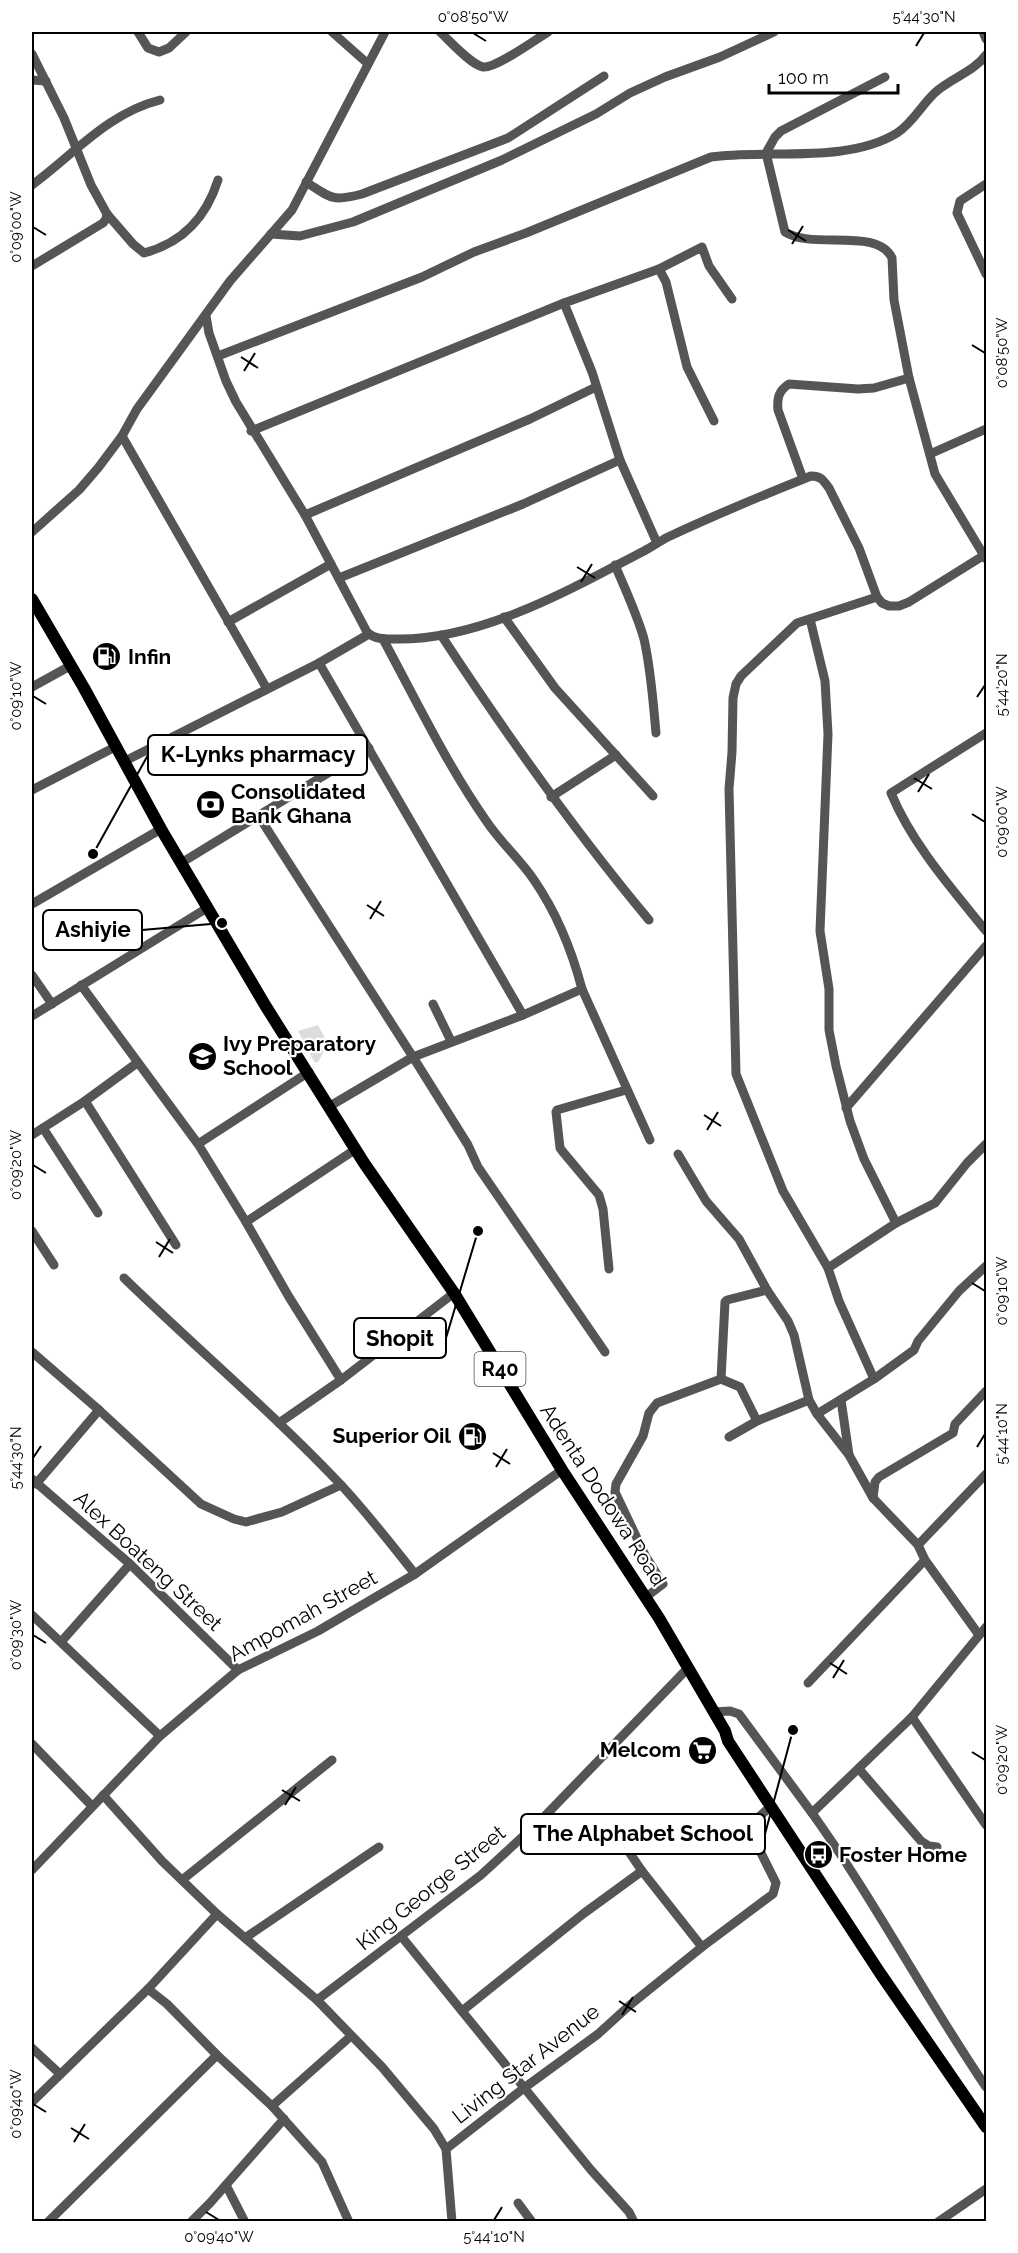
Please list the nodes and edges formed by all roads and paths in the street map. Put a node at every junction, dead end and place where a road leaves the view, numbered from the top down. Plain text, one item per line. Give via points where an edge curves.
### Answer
1 (138, 32) edge
2 (186, 32) edge
3 (332, 32) edge
4 (385, 32) edge
5 (440, 32) edge
6 (548, 32) edge
7 (774, 32) edge
8 (983, 32) edge
9 (987, 39) edge
10 (32, 54) edge
11 (987, 55) edge
12 (367, 63) junction
13 (604, 76) dead end
14 (885, 77) dead end
15 (32, 80) edge
16 (45, 81) junction
17 (160, 100) dead end
18 (75, 148) junction
19 (766, 153) junction
20 (218, 180) dead end
21 (306, 182) junction
22 (987, 184) edge
23 (32, 185) edge
24 (107, 213) junction
25 (271, 234) junction
26 (32, 266) edge
27 (659, 269) junction
28 (987, 274) edge
29 (732, 299) dead end
30 (564, 303) junction
31 (206, 316) junction
32 (218, 356) junction
33 (909, 378) junction
34 (596, 387) junction
35 (714, 421) dead end
36 (987, 429) edge
37 (252, 431) junction
38 (122, 436) junction
39 (930, 454) junction
40 (620, 460) junction
41 (803, 479) junction
42 (305, 516) junction
43 (32, 532) edge
44 (657, 543) junction
45 (986, 556) edge
46 (331, 564) junction
47 (615, 565) junction
48 (339, 578) junction
49 (877, 597) junction
50 (32, 599) edge
51 (504, 617) junction
52 (810, 619) junction
53 (228, 622) junction
54 (369, 634) junction
55 (441, 635) junction
56 (383, 639) junction
57 (319, 663) junction
58 (70, 666) junction
59 (32, 687) edge
60 (267, 689) junction
61 (656, 733) dead end
62 (987, 733) edge
63 (117, 746) junction
64 (369, 748) junction
65 (616, 755) junction
66 (125, 761) junction
67 (32, 790) edge
68 (653, 796) dead end
69 (552, 797) junction
70 (258, 815) junction
71 (161, 829) junction
72 (182, 863) junction
73 (32, 904) edge
74 (207, 908) junction
75 (649, 920) dead end
76 (987, 930) edge
77 (987, 946) edge
78 (32, 975) edge
79 (81, 985) junction
80 (582, 989) junction
81 (52, 1004) junction
82 (433, 1004) dead end
83 (523, 1015) junction
84 (32, 1016) edge
85 (451, 1041) junction
86 (413, 1057) junction
87 (137, 1063) junction
88 (309, 1072) junction
89 (626, 1090) junction
90 (85, 1101) junction
91 (330, 1106) junction
92 (846, 1108) junction
93 (44, 1128) junction
94 (32, 1135) edge
95 (650, 1140) dead end
96 (198, 1144) junction
97 (987, 1144) edge
98 (356, 1149) junction
99 (678, 1154) dead end
100 (98, 1212) dead end
101 (246, 1222) junction
102 (896, 1222) junction
103 (32, 1231) edge
104 (176, 1245) dead end
105 (54, 1265) dead end
106 (987, 1266) edge
107 (828, 1268) junction
108 (609, 1269) dead end
109 (124, 1278) dead end
110 (767, 1290) junction
111 (454, 1293) junction
112 (32, 1352) edge
113 (605, 1352) dead end
114 (721, 1378) junction
115 (874, 1379) junction
116 (341, 1380) junction
117 (987, 1391) edge
118 (809, 1400) junction
119 (841, 1400) junction
120 (99, 1410) junction
121 (817, 1414) junction
122 (757, 1421) junction
123 (279, 1423) junction
124 (729, 1437) dead end
125 (849, 1455) junction
126 (562, 1470) junction
127 (987, 1474) edge
128 (34, 1481) edge
129 (341, 1485) junction
130 (873, 1498) junction
131 (918, 1545) junction
132 (925, 1560) junction
133 (130, 1564) junction
134 (415, 1574) junction
135 (646, 1597) junction
136 (32, 1615) edge
137 (987, 1627) edge
138 (979, 1635) junction
139 (61, 1642) junction
140 (687, 1668) junction
141 (238, 1670) junction
142 (808, 1683) dead end
143 (713, 1712) junction
144 (912, 1717) junction
145 (160, 1736) junction
146 (32, 1744) edge
147 (332, 1760) dead end
148 (859, 1768) junction
149 (103, 1795) junction
150 (92, 1806) junction
151 (770, 1807) junction
152 (812, 1813) junction
153 (610, 1824) dead end
154 (987, 1825) edge
155 (379, 1847) dead end
156 (937, 1847) dead end
157 (32, 1870) edge
158 (642, 1871) junction
159 (182, 1880) junction
160 (217, 1914) junction
161 (401, 1936) junction
162 (245, 1938) junction
163 (702, 1947) junction
164 (148, 1989) junction
165 (317, 2001) junction
166 (462, 2011) junction
167 (351, 2036) junction
168 (32, 2048) edge
169 (217, 2055) junction
170 (60, 2074) junction
171 (987, 2087) edge
172 (525, 2088) junction
173 (32, 2103) edge
174 (272, 2106) junction
175 (284, 2119) junction
176 (986, 2123) edge
177 (446, 2149) junction
178 (226, 2185) junction
179 (987, 2189) edge
180 (518, 2203) dead end
181 (48, 2222) edge
182 (191, 2222) edge
183 (245, 2222) edge
184 (349, 2222) edge
185 (452, 2222) edge
186 (532, 2222) edge
187 (634, 2222) edge
188 (938, 2222) edge

1 - 2 street via 148,48 159,52
3 - 12 street
4 - 12 street
5 - 6 street via 483,67 501,61
7 - 25 street via 630,93 502,160 353,222 300,236
8 - 9 street
10 - 16 street
11 - 19 street via 936,91 899,132 882,141 864,147 795,155
12 - 21 street
13 - 21 street via 508,138 362,194 330,198
14 - 19 street via 782,131
15 - 16 street
16 - 18 street
17 - 18 street via 126,114
18 - 23 street
18 - 24 street
19 - 32 street via 711,157 678,169 422,277
19 - 33 street via 785,232 801,240 869,241 889,252
20 - 24 street via 212,200 200,217 164,248 144,253
21 - 25 street via 292,210
22 - 28 street via 960,201 957,213
24 - 26 street via 103,223
25 - 31 street
27 - 29 street via 702,247
27 - 30 street
27 - 35 street via 668,288 687,367
30 - 34 street
30 - 37 street
31 - 32 street
31 - 38 street via 137,409
32 - 37 street via 226,381
33 - 39 street
33 - 41 street via 874,388 789,384 782,388 778,410
34 - 40 street
34 - 42 street
36 - 39 street
37 - 42 street
38 - 43 street via 79,490
38 - 53 street
39 - 45 street via 935,474
40 - 44 street
40 - 48 street via 524,504
41 - 44 street
41 - 49 street via 817,476 829,488 859,548
42 - 46 street
44 - 47 street
45 - 49 street via 899,606 889,606
46 - 48 street
46 - 53 street
47 - 51 street
47 - 61 street via 644,639
48 - 54 street
49 - 52 street
50 - 58 main road, Adenta Dodowa Road / R40
51 - 55 street
51 - 65 street via 555,688
52 - 92 street via 825,681 828,734 820,931 829,988 829,1030
52 - 107 street via 792,627 741,676 734,690 729,789 735,1066 783,1191
53 - 60 street
54 - 56 street
54 - 57 street
55 - 56 street
55 - 69 street
56 - 80 street via 488,823 534,880 565,939
57 - 60 street
57 - 64 street
58 - 59 street
58 - 63 main road, Adenta Dodowa Road / R40
60 - 66 street
62 - 76 street via 891,793 921,846
63 - 66 main road, Adenta Dodowa Road / R40
63 - 67 street
64 - 70 street
64 - 83 street
65 - 68 street
65 - 69 street
66 - 71 main road, Adenta Dodowa Road / R40
69 - 75 street
70 - 72 street
70 - 86 street
71 - 72 main road, Adenta Dodowa Road / R40
71 - 73 street
72 - 74 main road, Adenta Dodowa Road / R40
74 - 79 street
74 - 88 main road, Adenta Dodowa Road / R40
77 - 92 street
78 - 81 street
79 - 81 street
79 - 87 street
80 - 83 street
80 - 89 street
81 - 84 street
82 - 85 street
83 - 85 street
85 - 86 street
86 - 91 street
86 - 113 street via 478,1167
87 - 90 street
87 - 96 street
88 - 91 main road, Adenta Dodowa Road / R40
88 - 96 street
89 - 95 street
89 - 108 street via 556,1112 563,1152 599,1195
90 - 93 street
90 - 104 street
91 - 98 main road, Adenta Dodowa Road / R40
92 - 102 street via 864,1159
93 - 94 street
93 - 100 street
96 - 101 street
97 - 102 street via 938,1201
98 - 101 street
98 - 111 main road, Adenta Dodowa Road / R40
99 - 110 street via 706,1201 739,1239
101 - 116 street
102 - 107 street
103 - 105 street
106 - 115 street via 959,1291 914,1350
107 - 115 street
109 - 123 street
110 - 114 street via 725,1302
110 - 118 street via 794,1335
111 - 116 street
111 - 126 main road, Adenta Dodowa Road / R40
112 - 120 street
114 - 122 street via 740,1387
114 - 135 street via 652,1408 644,1436 616,1484 615,1492 663,1585
115 - 119 street
116 - 123 street
117 - 130 street via 955,1425 953,1433 879,1477
118 - 121 street
118 - 122 street
119 - 121 street
119 - 125 street
120 - 128 street
120 - 129 street via 201,1504 234,1519 246,1522 282,1512
121 - 125 street
122 - 124 street
123 - 129 street
125 - 130 street
126 - 134 street, Ampomah Street
126 - 135 main road, Adenta Dodowa Road / R40
127 - 131 street
128 - 133 street, Alex Boateng Street
129 - 134 street
130 - 131 street
131 - 132 street
132 - 138 street
132 - 142 street
133 - 139 street
133 - 141 street, Alex Boateng Street
134 - 141 street, Ampomah Street via 318,1631
135 - 140 main road, Adenta Dodowa Road / R40
136 - 139 street
137 - 138 street
138 - 144 street
139 - 145 street
140 - 143 main road, Adenta Dodowa Road / R40
140 - 161 street, King George Street via 543,1818 481,1875
141 - 145 street, Ampomah Street
143 - 151 main road, Adenta Dodowa Road / R40
143 - 152 street via 739,1714
144 - 148 street
144 - 154 street
145 - 149 street, Ampomah Street
146 - 150 street
147 - 159 street
148 - 152 street
148 - 156 street via 921,1840
149 - 150 street, Ampomah Street
149 - 159 street
150 - 157 street, Ampomah Street
151 - 163 street, Living Star Avenue via 749,1829 776,1883 776,1891
151 - 176 main road, Adenta Dodowa Road / R40
152 - 171 street
153 - 158 street
155 - 162 street
158 - 163 street
158 - 166 street
159 - 160 street
160 - 162 street
160 - 164 street
161 - 165 street, King George Street
161 - 166 street
162 - 165 street
163 - 172 street, Living Star Avenue via 598,2034
164 - 169 street
164 - 170 street
165 - 167 street
166 - 172 street
167 - 174 street
167 - 177 street via 390,2076
168 - 170 street
169 - 174 street
169 - 181 street
170 - 173 street
172 - 177 street, Living Star Avenue
172 - 187 street
174 - 175 street
175 - 178 street
175 - 184 street via 322,2162
177 - 185 street
178 - 182 street
178 - 183 street
179 - 188 street
180 - 186 street

